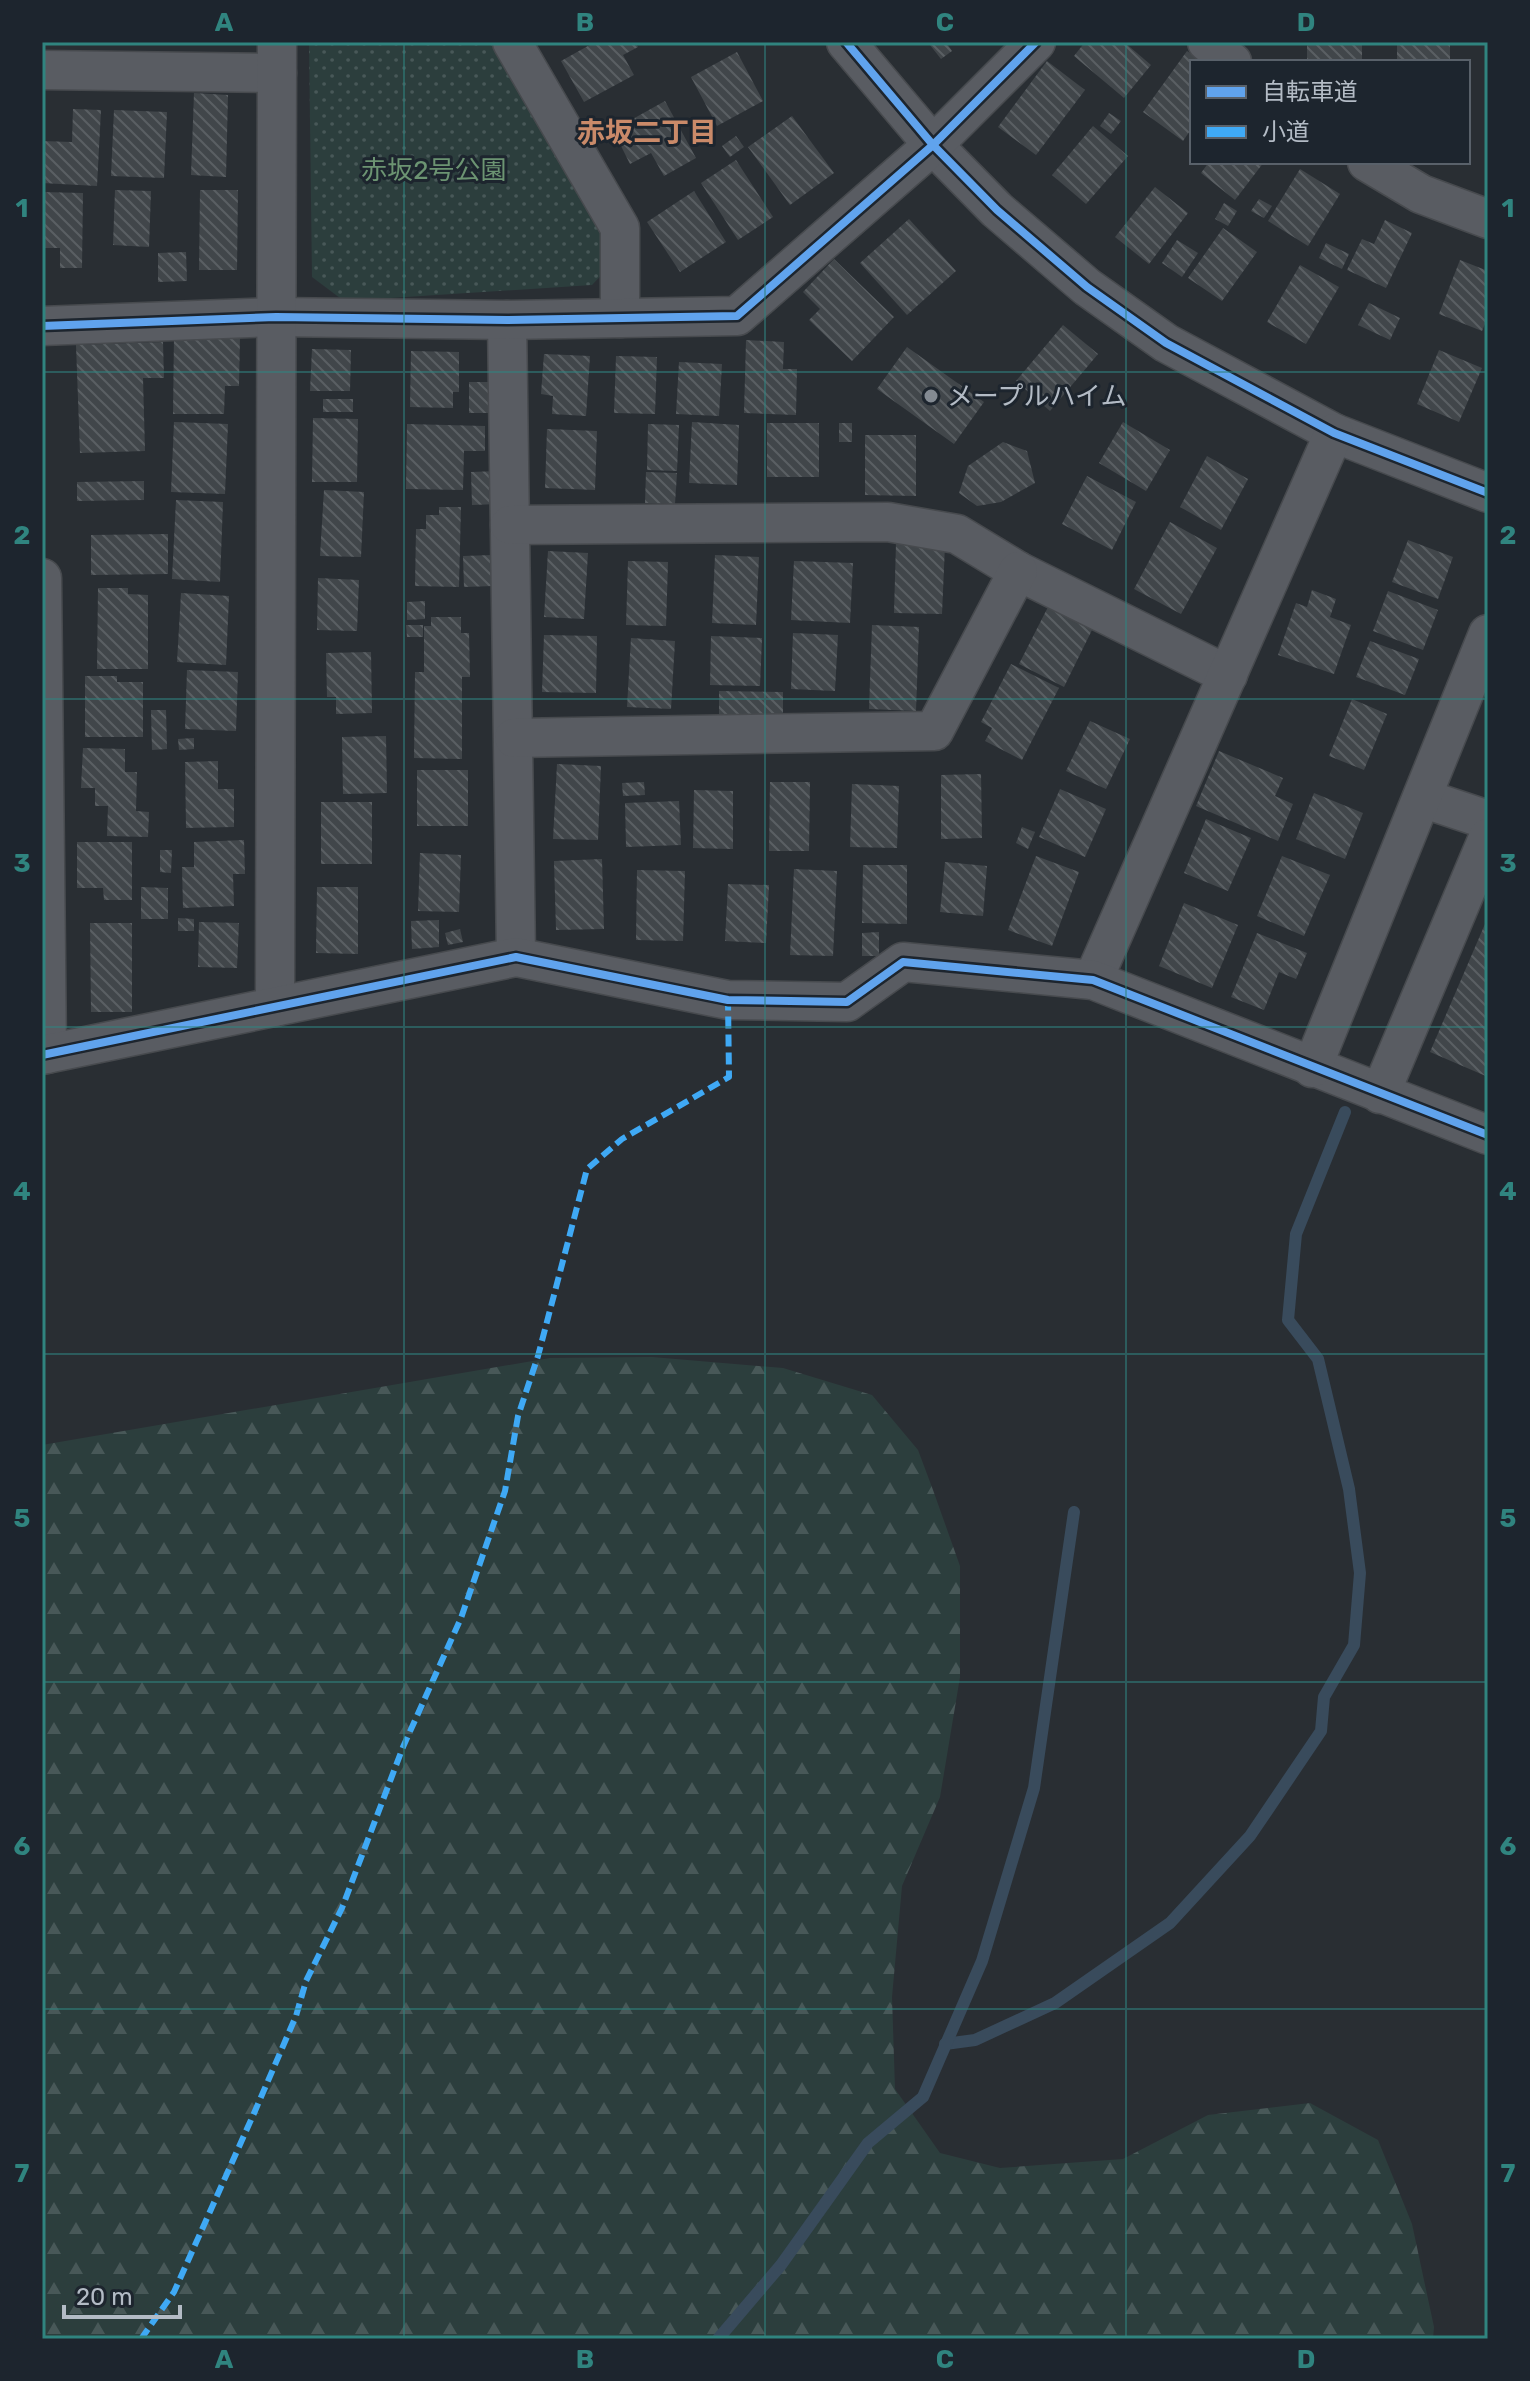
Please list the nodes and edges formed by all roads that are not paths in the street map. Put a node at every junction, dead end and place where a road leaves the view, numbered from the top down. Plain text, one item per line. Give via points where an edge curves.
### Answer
1 (42, 42) edge
2 (512, 42) edge
3 (846, 42) edge
4 (1036, 42) edge
5 (1207, 42) edge
6 (277, 57) edge
7 (1230, 60) edge
8 (42, 70) edge
9 (933, 145) junction
10 (1370, 164) edge
11 (1488, 219) edge
12 (276, 317) junction
13 (620, 318) junction
14 (507, 320) junction
15 (42, 326) edge
16 (1334, 433) junction
17 (1488, 493) edge
18 (510, 525) junction
19 (1018, 571) junction
20 (42, 578) edge
21 (1488, 634) edge
22 (1228, 675) junction
23 (514, 738) junction
24 (1422, 798) junction
25 (1488, 820) edge
26 (1488, 838) edge
27 (516, 957) junction
28 (1093, 980) junction
29 (275, 1007) junction
30 (44, 1054) edge
31 (1312, 1068) junction
32 (1380, 1094) junction
33 (1488, 1135) edge

1 - 8 street
2 - 13 street via 620,228
3 - 9 street
4 - 9 street
5 - 7 street
6 - 8 street
6 - 12 street
9 - 13 street via 737,316
9 - 16 street via 997,210 1087,287 1166,343
10 - 11 street via 1421,194
12 - 14 street
12 - 15 street
12 - 29 street
13 - 14 street
14 - 18 street
16 - 17 street
16 - 22 street
18 - 19 street via 888,522 957,534
18 - 23 street
19 - 22 street
19 - 23 street via 934,731
20 - 30 street
21 - 24 street
22 - 28 street
23 - 27 street
24 - 25 street
24 - 31 street
26 - 32 street
27 - 28 street via 728,1000 847,1002 903,962
27 - 29 street
28 - 31 street
29 - 30 street
31 - 32 street
32 - 33 street

